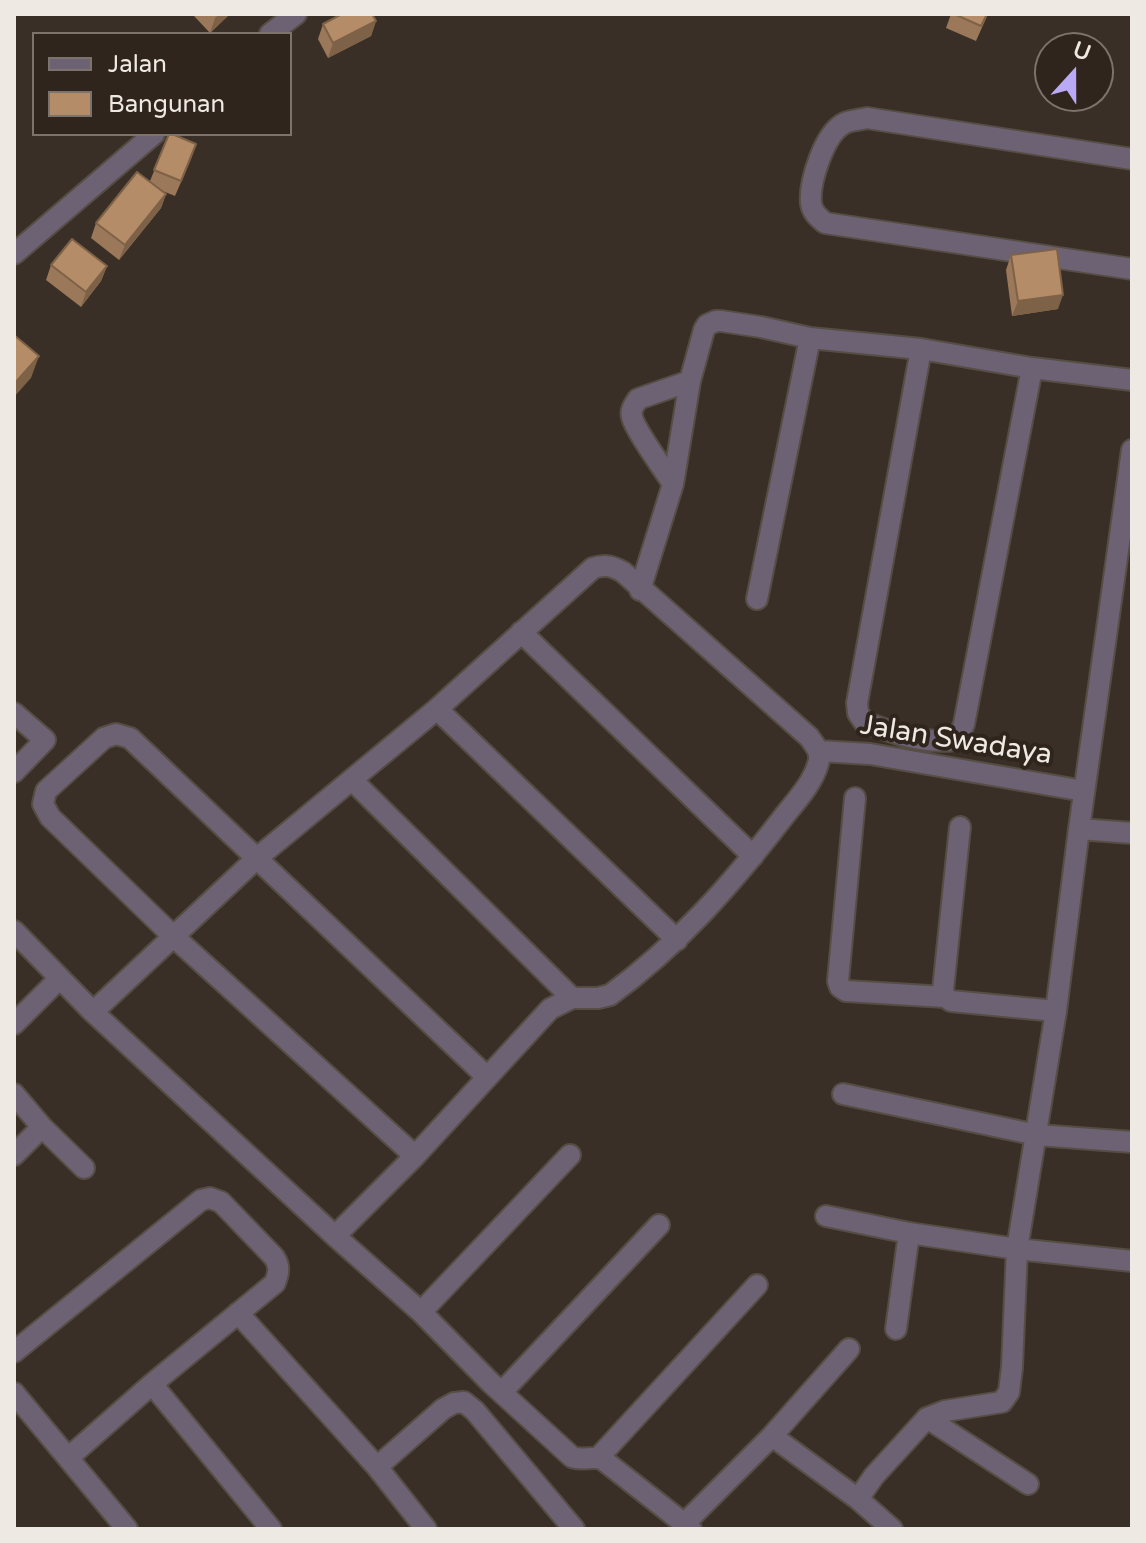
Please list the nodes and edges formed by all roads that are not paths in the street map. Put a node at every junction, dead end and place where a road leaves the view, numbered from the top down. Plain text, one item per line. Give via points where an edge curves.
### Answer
1 (296, 14) edge
2 (269, 25) edge
3 (152, 136) edge
4 (1132, 159) edge
5 (14, 254) edge
6 (1132, 269) edge
7 (810, 338) junction
8 (921, 349) junction
9 (1032, 368) junction
10 (1132, 380) edge
11 (690, 381) junction
12 (1132, 450) edge
13 (673, 484) junction
14 (640, 590) junction
15 (757, 599) dead end
16 (521, 632) junction
17 (437, 709) junction
18 (14, 713) edge
19 (819, 751) junction
20 (14, 772) edge
21 (352, 780) junction
22 (1084, 791) junction
23 (855, 798) dead end
24 (960, 827) dead end
25 (1079, 829) junction
26 (1132, 833) edge
27 (753, 856) junction
28 (257, 858) junction
29 (14, 931) edge
30 (173, 936) junction
31 (677, 940) junction
32 (60, 978) junction
33 (945, 997) junction
34 (572, 998) junction
35 (1056, 1011) junction
36 (93, 1012) junction
37 (14, 1024) edge
38 (486, 1076) junction
39 (14, 1094) edge
40 (843, 1094) dead end
41 (42, 1127) junction
42 (1037, 1135) junction
43 (1132, 1142) edge
44 (14, 1155) edge
45 (570, 1155) dead end
46 (415, 1156) junction
47 (84, 1168) dead end
48 (826, 1216) dead end
49 (659, 1225) dead end
50 (909, 1233) junction
51 (335, 1236) junction
52 (1017, 1249) junction
53 (1132, 1261) edge
54 (757, 1285) dead end
55 (421, 1312) junction
56 (238, 1313) junction
57 (896, 1329) dead end
58 (849, 1349) dead end
59 (14, 1352) edge
60 (152, 1384) junction
61 (502, 1392) junction
62 (14, 1393) edge
63 (927, 1418) junction
64 (772, 1436) junction
65 (68, 1458) junction
66 (598, 1458) junction
67 (377, 1467) junction
68 (1028, 1484) dead end
69 (858, 1499) junction
70 (687, 1527) edge
71 (127, 1529) edge
72 (271, 1529) edge
73 (426, 1529) edge
74 (574, 1529) edge
75 (892, 1529) edge

1 - 2 street
3 - 5 street
4 - 6 street via 867,118 844,123 830,135 817,162 811,202 825,223
7 - 8 street
7 - 11 street via 716,321 704,330
7 - 15 street
8 - 9 street
8 - 9 street via 857,703 864,722 919,741 955,740 964,724
9 - 10 street
11 - 13 street
11 - 13 street via 638,399 631,413
12 - 22 street
13 - 14 street
14 - 16 street via 623,572 604,564
14 - 19 street
16 - 17 street
16 - 27 street
17 - 21 street
17 - 31 street
18 - 20 street via 45,740
19 - 22 street, Jalan Swadaya via 870,754
19 - 27 street via 819,763 805,789
21 - 28 street
21 - 34 street
22 - 25 street
23 - 33 street via 840,987
24 - 33 street
25 - 26 street
25 - 35 street
27 - 31 street
28 - 30 street
28 - 30 street via 130,738 104,738 46,791 43,804 50,817
28 - 38 street
29 - 32 street
30 - 36 street
30 - 46 street
31 - 34 street via 610,995
32 - 36 street
32 - 37 street
33 - 35 street
34 - 38 street via 550,1009
35 - 42 street
36 - 51 street
38 - 46 street
39 - 41 street
40 - 42 street
41 - 44 street
41 - 47 street
42 - 43 street
42 - 52 street
45 - 55 street
46 - 51 street
48 - 50 street
49 - 61 street
50 - 52 street
50 - 57 street
51 - 55 street
52 - 53 street
52 - 63 street via 1009,1392 1002,1402
54 - 66 street
55 - 61 street
56 - 59 street via 275,1283 278,1264 221,1202 210,1198 193,1205
56 - 60 street
56 - 67 street
58 - 64 street
60 - 65 street
60 - 72 street
61 - 66 street via 572,1457
62 - 65 street
63 - 68 street
63 - 69 street
64 - 69 street
64 - 70 street
65 - 71 street
66 - 70 street
67 - 73 street
67 - 74 street via 443,1409 464,1402
69 - 75 street

